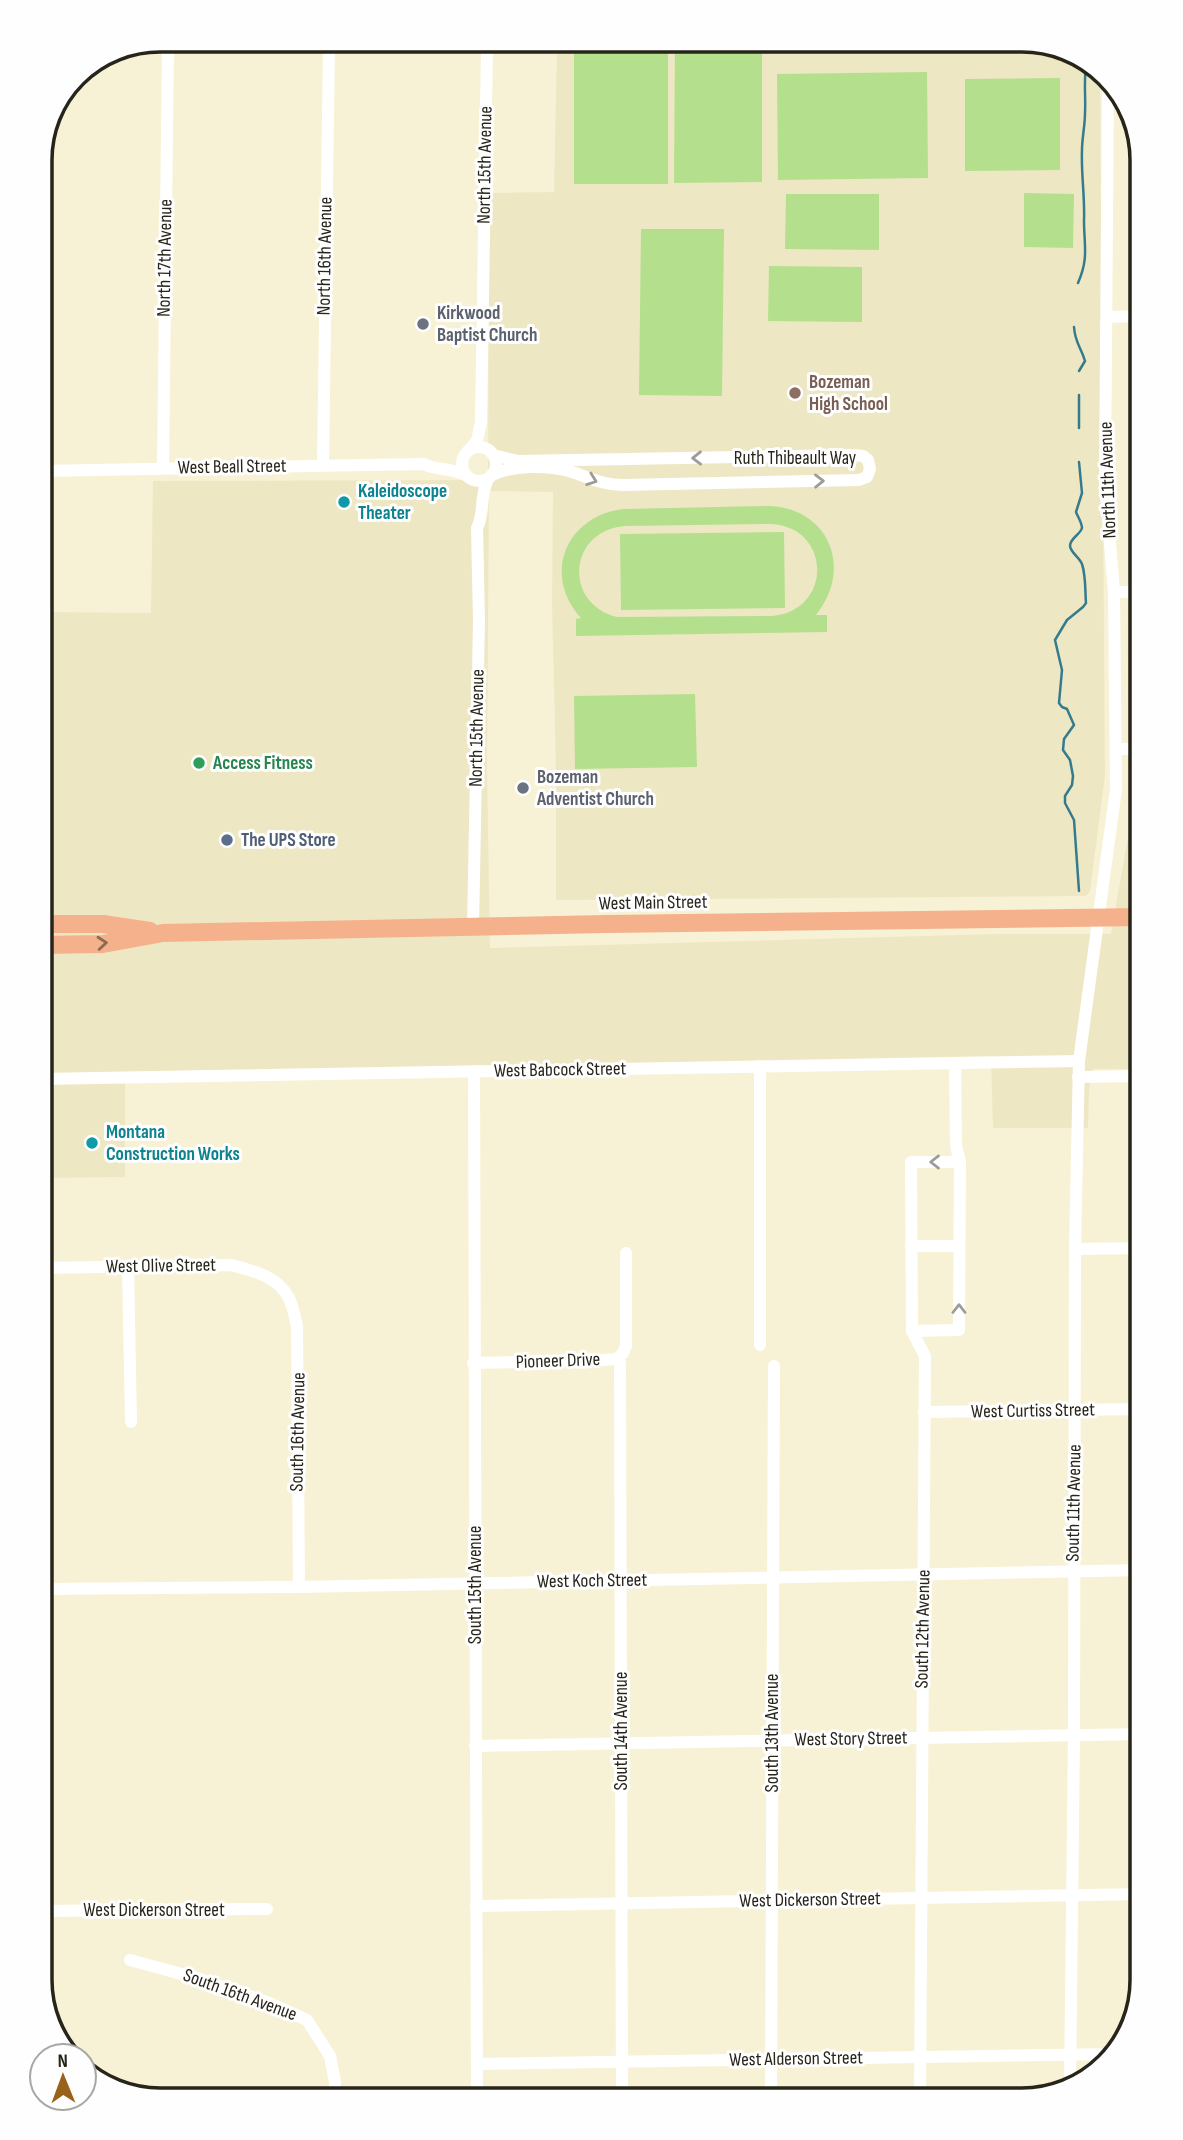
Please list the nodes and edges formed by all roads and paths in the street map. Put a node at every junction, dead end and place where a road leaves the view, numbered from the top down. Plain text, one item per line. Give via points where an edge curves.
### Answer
1 (168, 52) edge
2 (329, 52) edge
3 (487, 52) edge
4 (1108, 95) edge
5 (1130, 316) edge
6 (1107, 317) junction
7 (482, 411) junction
8 (467, 452) junction
9 (492, 453) junction
10 (424, 464) junction
11 (323, 465) junction
12 (163, 468) junction
13 (53, 471) edge
14 (465, 475) junction
15 (490, 477) junction
16 (477, 528) junction
17 (1114, 592) junction
18 (1130, 592) edge
19 (1130, 749) edge
20 (1116, 750) junction
21 (1098, 917) junction
22 (1130, 917) edge
23 (53, 925) edge
24 (474, 927) junction
25 (163, 933) junction
26 (53, 945) edge
27 (1079, 1061) junction
28 (956, 1063) junction
29 (760, 1066) junction
30 (474, 1071) junction
31 (1130, 1076) edge
32 (1078, 1077) junction
33 (52, 1079) edge
34 (960, 1162) junction
35 (911, 1246) junction
36 (959, 1246) junction
37 (1130, 1248) edge
38 (1075, 1249) junction
39 (626, 1253) dead end
40 (128, 1266) junction
41 (52, 1268) edge
42 (277, 1284) joint
43 (912, 1331) junction
44 (760, 1345) dead end
45 (473, 1363) junction
46 (620, 1363) dead end
47 (774, 1366) dead end
48 (1130, 1409) edge
49 (1075, 1410) junction
50 (924, 1412) junction
51 (131, 1422) dead end
52 (1130, 1570) edge
53 (1074, 1571) junction
54 (924, 1574) junction
55 (773, 1577) junction
56 (622, 1580) junction
57 (475, 1583) junction
58 (299, 1587) junction
59 (52, 1590) edge
60 (1130, 1734) edge
61 (1074, 1735) junction
62 (922, 1738) junction
63 (772, 1740) junction
64 (621, 1743) junction
65 (475, 1746) junction
66 (1130, 1894) edge
67 (1072, 1895) junction
68 (922, 1898) junction
69 (771, 1901) junction
70 (621, 1904) junction
71 (476, 1906) junction
72 (267, 1909) dead end
73 (52, 1910) edge
74 (130, 1960) dead end
75 (1070, 2054) junction
76 (1101, 2054) edge
77 (920, 2057) junction
78 (772, 2059) junction
79 (622, 2062) junction
80 (478, 2064) junction
81 (1070, 2076) edge
82 (335, 2087) edge
83 (477, 2087) edge
84 (622, 2088) edge
85 (771, 2088) edge
86 (920, 2088) edge

1 - 12 street, North 17th Avenue
2 - 11 street, North 16th Avenue
3 - 7 street, North 15th Avenue
4 - 6 street, North 11th Avenue
5 - 6 street
6 - 17 street, North 11th Avenue via 1105,483
7 - 8 street, North 15th Avenue via 477,441
7 - 9 street, North 15th Avenue
8 - 9 street via 480,447
8 - 10 street, West Beall Street
8 - 14 street via 461,465
9 - 15 street via 496,465
15 -> 9 street, Ruth Thibeault Way via 510,469 558,469 604,484 636,485 859,480 870,469 863,456 852,455 518,461
10 - 11 street, West Beall Street
10 - 14 street, West Beall Street
11 - 12 street, West Beall Street
12 - 13 street, West Beall Street
14 - 15 street via 476,481
14 - 16 street, North 15th Avenue via 472,488
15 - 16 street, North 15th Avenue via 481,497
16 - 24 street, North 15th Avenue via 480,621
17 - 18 street
17 - 20 street, North 11th Avenue
19 - 20 street
20 - 21 street, North 11th Avenue via 1114,816
21 - 22 highway, West Main Street
21 - 24 highway, West Main Street
21 - 27 street, South 11th Avenue
23 - 25 highway, West Main Street via 103,924
24 - 25 highway, West Main Street
26 -> 25 highway, West Main Street via 103,944
27 - 28 street, West Babcock Street
27 - 32 street, South 11th Avenue
28 - 29 street, West Babcock Street
28 - 34 street
29 - 30 street, West Babcock Street
29 - 44 street
30 - 33 street, West Babcock Street
30 - 45 street, South 15th Avenue
31 - 32 street
32 - 38 street, South 11th Avenue
34 -> 35 street, South 12th Avenue via 912,1162
34 - 36 street
35 - 36 street
35 - 43 street, South 12th Avenue
43 -> 36 street via 959,1330
37 - 38 street
38 - 49 street, South 11th Avenue
39 - 45 street, Pioneer Drive via 626,1346 617,1359
40 - 41 street, West Olive Street
40 - 42 street, West Olive Street via 231,1265 258,1271
40 - 51 street
42 - 58 street, South 16th Avenue via 289,1299 297,1326
43 - 50 street, South 12th Avenue via 925,1356
45 - 57 street, South 15th Avenue
46 - 56 street, South 14th Avenue
47 - 55 street, South 13th Avenue
48 - 49 street, West Curtiss Street
49 - 50 street, West Curtiss Street
49 - 53 street, South 11th Avenue
50 - 54 street, South 12th Avenue
52 - 53 street, West Koch Street
53 - 54 street, West Koch Street
53 - 61 street, South 11th Avenue
54 - 55 street, West Koch Street
54 - 62 street, South 12th Avenue
55 - 56 street, West Koch Street
55 - 63 street, South 13th Avenue
56 - 57 street, West Koch Street
56 - 64 street, South 14th Avenue
57 - 58 street, West Koch Street
57 - 65 street, South 15th Avenue
58 - 59 street, West Koch Street
60 - 61 street, West Story Street
61 - 62 street, West Story Street
61 - 67 street, South 11th Avenue
62 - 63 street, West Story Street
62 - 68 street, South 12th Avenue
63 - 64 street, West Story Street
63 - 69 street, South 13th Avenue
64 - 65 street, West Story Street
64 - 70 street, South 14th Avenue
65 - 71 street, South 15th Avenue
66 - 67 street, West Dickerson Street
67 - 68 street, West Dickerson Street
67 - 75 street, South 11th Avenue
68 - 69 street, West Dickerson Street
68 - 77 street, South 12th Avenue
69 - 70 street, West Dickerson Street
69 - 78 street, South 13th Avenue
70 - 71 street, West Dickerson Street
70 - 79 street, South 14th Avenue
71 - 80 street, South 15th Avenue
72 - 73 street, West Dickerson Street
74 - 82 street, South 16th Avenue via 197,1978 302,2016 330,2056
75 - 76 street, West Alderson Street
75 - 77 street, West Alderson Street
75 - 81 street, South 11th Avenue
77 - 78 street, West Alderson Street
77 - 86 street, South 12th Avenue
78 - 79 street, West Alderson Street
78 - 85 street, South 13th Avenue
79 - 80 street, West Alderson Street
79 - 84 street, South 14th Avenue
80 - 83 street, South 15th Avenue

